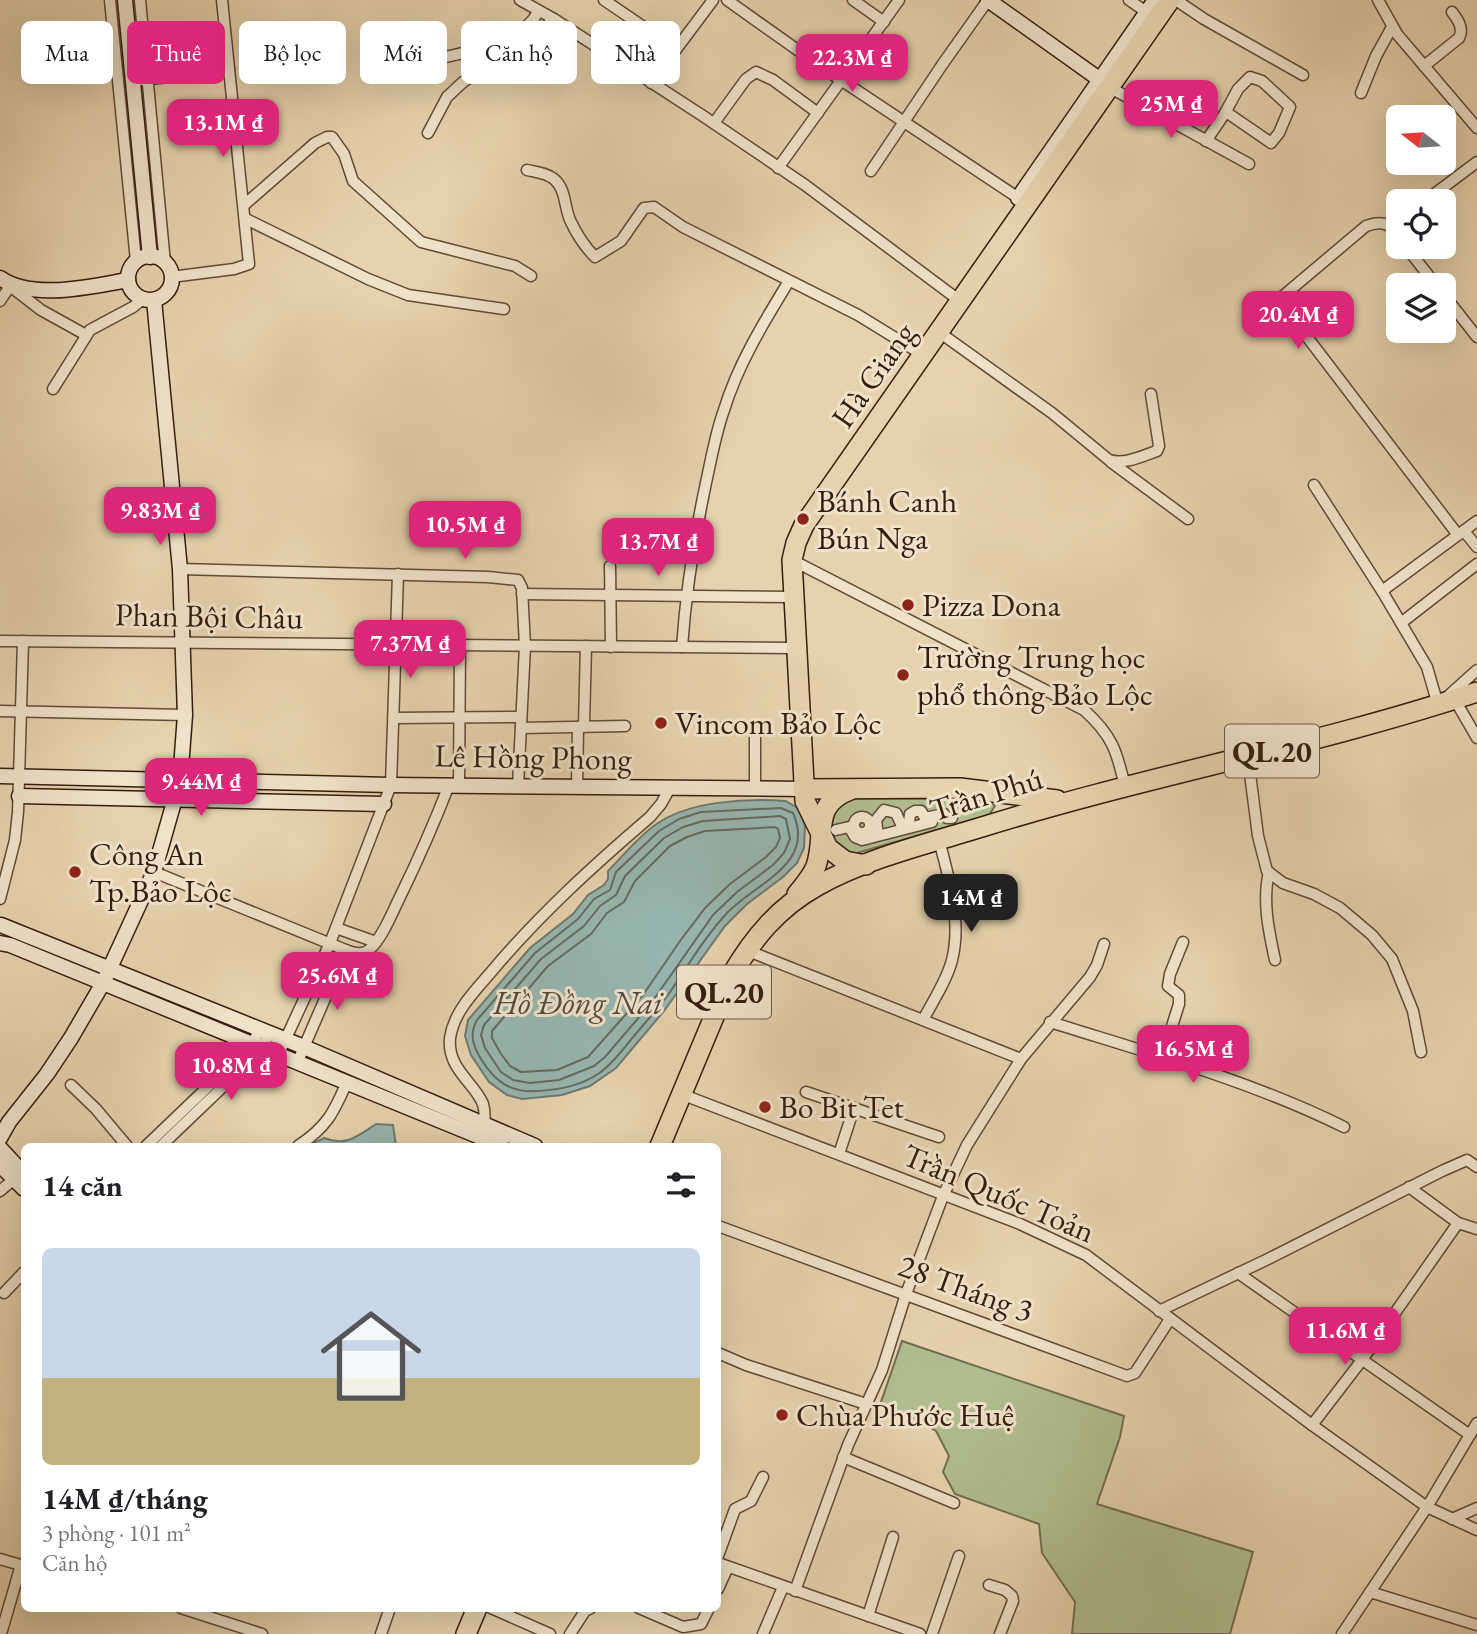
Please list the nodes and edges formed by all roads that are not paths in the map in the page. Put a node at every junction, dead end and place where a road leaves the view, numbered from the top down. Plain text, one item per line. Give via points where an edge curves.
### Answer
1 (110, 0) edge
2 (125, 0) edge
3 (139, 0) edge
4 (222, 0) edge
5 (520, 0) edge
6 (604, 0) edge
7 (713, 0) edge
8 (727, 0) edge
9 (853, 0) edge
10 (899, 0) edge
11 (988, 0) edge
12 (1129, 0) edge
13 (1170, 0) edge
14 (1176, 0) edge
15 (1378, 0) edge
16 (1152, 11) edge
17 (538, 12) junction
18 (1452, 12) dead end
19 (554, 19) junction
20 (127, 21) edge
21 (137, 21) edge
22 (635, 21) edge
23 (884, 22) junction
24 (1392, 27) junction
25 (591, 43) edge
26 (680, 44) edge
27 (447, 57) edge
28 (127, 60) edge
29 (1424, 66) junction
30 (229, 69) junction
31 (225, 70) edge
32 (1303, 75) dead end
33 (842, 80) junction
34 (133, 84) edge
35 (134, 84) edge
36 (653, 84) edge
37 (1104, 84) junction
38 (1361, 93) dead end
39 (818, 113) junction
40 (1225, 113) junction
41 (905, 121) junction
42 (714, 123) junction
43 (1477, 128) edge
44 (428, 133) dead end
45 (1206, 141) junction
46 (1477, 162) edge
47 (1249, 164) dead end
48 (778, 168) junction
49 (527, 170) dead end
50 (871, 171) dead end
51 (1441, 189) edge
52 (1023, 201) junction
53 (244, 205) junction
54 (246, 219) junction
55 (1386, 223) edge
56 (143, 259) junction
57 (1415, 259) edge
58 (165, 263) junction
59 (1427, 273) edge
60 (531, 276) dead end
61 (171, 277) junction
62 (128, 280) junction
63 (789, 281) junction
64 (5, 282) edge
65 (148, 299) junction
66 (0, 301) edge
67 (960, 301) junction
68 (504, 309) dead end
69 (1456, 310) edge
70 (939, 332) junction
71 (86, 335) junction
72 (1477, 337) edge
73 (923, 355) junction
74 (53, 389) dead end
75 (1151, 394) dead end
76 (1109, 460) junction
77 (1314, 485) dead end
78 (1188, 519) dead end
79 (1477, 520) edge
80 (1461, 533) junction
81 (1477, 547) edge
82 (792, 560) junction
83 (1477, 564) edge
84 (610, 566) dead end
85 (180, 569) junction
86 (398, 574) junction
87 (1382, 591) junction
88 (522, 594) junction
89 (611, 594) junction
90 (685, 594) junction
91 (794, 597) junction
92 (1401, 623) junction
93 (0, 641) edge
94 (23, 641) junction
95 (183, 642) junction
96 (395, 645) junction
97 (460, 645) junction
98 (525, 646) junction
99 (586, 646) junction
100 (611, 646) junction
101 (682, 647) junction
102 (795, 648) junction
103 (1477, 670) edge
104 (1477, 692) edge
105 (1447, 702) junction
106 (0, 711) edge
107 (20, 712) junction
108 (185, 715) junction
109 (394, 718) junction
110 (459, 719) junction
111 (521, 723) junction
112 (625, 726) dead end
113 (578, 728) junction
114 (704, 729) dead end
115 (1477, 738) edge
116 (1248, 758) junction
117 (0, 776) edge
118 (20, 777) junction
119 (180, 781) junction
120 (390, 785) junction
121 (454, 785) junction
122 (518, 786) junction
123 (577, 787) junction
124 (1125, 787) junction
125 (670, 788) junction
126 (755, 789) junction
127 (803, 789) junction
128 (851, 790) junction
129 (992, 792) junction
130 (19, 796) junction
131 (173, 800) junction
132 (1065, 801) junction
133 (384, 804) junction
134 (937, 815) junction
135 (952, 818) dead end
136 (993, 823) junction
137 (828, 832) junction
138 (878, 835) junction
139 (866, 838) junction
140 (939, 840) junction
141 (868, 858) junction
142 (153, 872) junction
143 (1269, 873) junction
144 (0, 897) edge
145 (789, 904) junction
146 (0, 925) edge
147 (336, 928) junction
148 (0, 934) edge
149 (376, 942) junction
150 (1183, 942) dead end
151 (0, 943) edge
152 (330, 943) junction
153 (1104, 944) dead end
154 (346, 950) junction
155 (746, 950) junction
156 (1275, 960) dead end
157 (106, 976) junction
158 (923, 1020) junction
159 (1050, 1022) junction
160 (261, 1038) junction
161 (304, 1046) junction
162 (283, 1047) junction
163 (1421, 1052) dead end
164 (1162, 1058) junction
165 (1021, 1059) junction
166 (298, 1061) junction
167 (347, 1082) junction
168 (71, 1085) dead end
169 (806, 1092) dead end
170 (391, 1093) junction
171 (681, 1094) junction
172 (854, 1108) junction
173 (4, 1123) edge
174 (484, 1126) junction
175 (1344, 1127) dead end
176 (939, 1137) dead end
177 (0, 1138) edge
178 (124, 1143) edge
179 (149, 1143) edge
180 (164, 1143) edge
181 (303, 1143) edge
182 (496, 1143) edge
183 (527, 1143) edge
184 (661, 1143) edge
185 (0, 1148) edge
186 (839, 1154) junction
187 (0, 1165) edge
188 (1477, 1167) edge
189 (21, 1181) edge
190 (1409, 1187) junction
191 (0, 1191) edge
192 (943, 1196) junction
193 (1458, 1223) junction
194 (721, 1227) edge
195 (1477, 1229) edge
196 (1238, 1273) junction
197 (21, 1275) edge
198 (4, 1293) dead end
199 (906, 1294) junction
200 (1159, 1311) junction
201 (1170, 1319) junction
202 (721, 1354) edge
203 (1362, 1360) junction
204 (866, 1404) junction
205 (1477, 1423) edge
206 (1312, 1425) junction
207 (1470, 1435) junction
208 (843, 1457) junction
209 (763, 1477) dead end
210 (954, 1503) dead end
211 (1427, 1507) junction
212 (1477, 1508) edge
213 (1452, 1519) junction
214 (1477, 1531) edge
215 (892, 1537) dead end
216 (721, 1548) edge
217 (959, 1556) dead end
218 (0, 1559) edge
219 (21, 1564) edge
220 (723, 1565) edge
221 (21, 1571) edge
222 (989, 1585) dead end
223 (783, 1587) junction
224 (795, 1591) junction
225 (1370, 1592) junction
226 (193, 1612) edge
227 (389, 1612) edge
228 (500, 1612) edge
229 (584, 1612) edge
230 (649, 1612) edge
231 (707, 1612) edge
232 (868, 1616) junction
233 (1477, 1625) edge
234 (915, 1633) edge
235 (1, 1634) edge
236 (262, 1634) edge
237 (381, 1634) edge
238 (550, 1634) edge
239 (570, 1634) edge
240 (763, 1634) edge
241 (932, 1634) edge
242 (1000, 1634) edge
243 (1342, 1634) edge

1 - 28 street
2 - 20 street
3 - 21 street
4 - 30 street
5 - 17 street
6 - 22 street
7 - 26 street
8 - 33 street
9 - 23 street
10 - 23 street
11 - 37 street
11 - 41 street
12 - 16 street
13 - 16 highway, Hà Giang
14 - 32 street
15 - 24 street
16 - 37 highway, Hà Giang
17 - 19 street
17 - 27 street via 534,22 499,42
18 - 29 street via 1460,24 1459,38
19 - 25 street
19 - 44 street via 463,82 447,97
23 - 33 street
24 - 29 street
24 - 38 street
29 - 43 street
30 - 31 street
30 - 53 street
33 - 39 street
33 - 41 street
34 - 56 street
35 - 58 street
36 - 42 street
37 - 45 street
37 - 52 highway, Hà Giang
39 - 42 street via 756,72
39 - 48 street
40 - 40 street via 1271,143 1290,107 1262,81 1250,77
40 - 45 street
41 - 50 street
41 - 52 street
42 - 48 street
45 - 47 street
46 - 51 street
48 - 67 street
49 - 63 street via 555,179 569,218 595,257 621,242 650,206 683,228
52 - 67 highway, Hà Giang
53 - 54 street
53 - 60 street via 315,143 332,138 344,154 353,181 421,242 515,266
54 - 61 street via 249,264
54 - 68 street via 398,292
55 - 80 street via 1366,226 1283,296 1282,304
56 - 58 street
56 - 62 street via 130,270
57 - 59 street
58 - 61 street
61 - 65 street via 167,292
62 - 64 street via 55,291
62 - 65 street via 134,294
63 - 73 street via 858,315
63 - 90 street via 759,332 723,411
64 - 66 street
64 - 71 street via 41,310
65 - 71 street
65 - 85 street
67 - 70 highway, Hà Giang
69 - 72 street
70 - 73 highway, Hà Giang
70 - 76 street
71 - 74 street
73 - 82 highway, Hà Giang via 804,525
75 - 76 street via 1157,451 1135,459
76 - 78 street
77 - 87 street
79 - 80 street
80 - 81 street
80 - 87 street
82 - 91 highway, Hà Giang
82 - 124 street via 1084,710 1103,727 1118,757
83 - 92 street
84 - 89 street
85 - 86 street
85 - 95 street
86 - 88 street via 508,578 518,580
86 - 96 street
87 - 92 street
88 - 89 street
88 - 98 street
89 - 90 street
89 - 100 street
90 - 91 street
90 - 101 street
91 - 102 highway, Hà Giang
92 - 105 street
93 - 94 street, Phan Bội Châu
94 - 95 street, Phan Bội Châu
94 - 107 street
95 - 96 street, Phan Bội Châu
95 - 108 street
96 - 97 street, Phan Bội Châu
96 - 109 street
97 - 98 street, Phan Bội Châu
97 - 110 street
98 - 99 street, Phan Bội Châu
98 - 111 street
99 - 100 street, Phan Bội Châu
99 - 113 street via 584,724
100 - 101 street, Phan Bội Châu
101 - 102 street, Phan Bội Châu
102 - 127 highway, Hà Giang
103 - 105 street
104 - 105 highway, Trần Phú / QL.20
105 - 115 street
105 - 116 highway, Trần Phú / QL.20
106 - 107 street
107 - 108 street
107 - 118 street
108 - 119 street
109 - 110 street
109 - 120 street
110 - 111 street
110 - 121 street
111 - 113 street
111 - 122 street
112 - 113 street
113 - 123 street
114 - 126 street via 752,729
116 - 124 highway, Trần Phú / QL.20
116 - 143 street via 1258,836
117 - 118 street, Lê Hồng Phong
118 - 119 street, Lê Hồng Phong
118 - 130 street
119 - 120 street, Lê Hồng Phong
119 - 131 street
120 - 121 street, Lê Hồng Phong
120 - 133 street
121 - 122 street, Lê Hồng Phong
121 - 149 street
122 - 123 street, Lê Hồng Phong
123 - 125 street, Lê Hồng Phong
124 - 132 highway, Trần Phú / QL.20
125 - 126 street, Lê Hồng Phong
125 - 174 street via 650,817 547,910 460,1011 453,1024 451,1056 481,1101
126 - 127 street, Lê Hồng Phong
127 - 128 highway, Lê Hồng Phong / QL.20
127 - 137 highway, Hà Giang via 805,801
128 - 129 highway, Lê Hồng Phong / QL.20
128 - 137 highway, QL.20 via 825,810
129 - 132 highway, Lê Hồng Phong / QL.20
129 - 136 highway via 1001,804
130 - 131 street
130 - 144 street via 15,840
131 - 133 street
131 - 142 street
132 - 136 highway, Trần Phú / QL.20
133 - 147 street
134 - 135 street
134 - 138 street via 934,821
134 - 138 street via 925,818 915,811 905,826 888,809 873,824
136 - 140 highway, Trần Phú / QL.20
137 - 139 street via 849,827 855,837
137 - 141 highway, Hà Giang via 835,856 845,861
137 - 145 highway, QL.20 via 806,884
138 - 139 street
139 - 141 street
140 - 141 highway, Trần Phú / QL.20
140 - 158 street via 955,906 955,940 952,962
141 - 145 highway, Trần Phú / QL.20
142 - 152 street
142 - 157 street
143 - 156 street via 1266,895
143 - 163 street via 1340,908 1372,935 1392,959 1413,1012
145 - 155 highway, Trần Phú / QL.20
146 - 148 street
146 - 157 street
147 - 149 street
147 - 152 street
149 - 154 street via 358,954
150 - 164 street via 1168,986 1179,995 1179,1004
151 - 157 street
152 - 154 street
152 - 162 street
153 - 159 street via 1090,977
154 - 161 street
155 - 158 street
155 - 171 highway, Trần Phú / QL.20
157 - 160 street
157 - 173 street via 47,1074
158 - 165 street
159 - 164 street
159 - 165 street
160 - 162 street
160 - 179 street
160 - 180 street
161 - 162 street
161 - 166 street
161 - 170 street
162 - 166 street
164 - 175 street via 1298,1104
165 - 192 street via 967,1145
166 - 167 street
167 - 170 street
167 - 181 street via 318,1133
168 - 178 street
169 - 172 street
170 - 174 street
170 - 182 street
171 - 184 highway, Trần Phú / QL.20
171 - 186 street, Trần Quốc Toản
172 - 176 street
172 - 186 street
173 - 177 street
174 - 183 street
185 - 189 street
186 - 192 street, Trần Quốc Toản
187 - 189 street
188 - 190 street via 1466,1160
189 - 191 street
190 - 193 street
190 - 196 street
192 - 199 street
192 - 200 street, Trần Quốc Toản via 1086,1255
193 - 195 street
193 - 203 street
194 - 199 street, 28 Tháng 3
196 - 200 street
196 - 203 street
197 - 198 street
199 - 201 street, 28 Tháng 3 via 1127,1376 1135,1373
199 - 204 street
200 - 201 street, Trần Quốc Toản
201 - 206 street, Trần Quốc Toản
202 - 204 street
203 - 206 street
203 - 207 street
204 - 208 street
205 - 207 street
206 - 211 street, Trần Quốc Toản
207 - 211 street
208 - 210 street
208 - 224 street
209 - 216 street via 751,1502 736,1508
211 - 213 street, Trần Quốc Toản
211 - 225 street
212 - 213 street
213 - 214 street, Trần Quốc Toản
215 - 232 street
217 - 241 street
218 - 219 street
220 - 223 street
221 - 235 street
222 - 242 street via 1012,1596
223 - 224 street
223 - 240 street
224 - 232 street
225 - 233 street
225 - 243 street
226 - 236 street
227 - 237 street
228 - 238 street
229 - 239 street
230 - 231 street via 686,1627 701,1624
232 - 234 street

